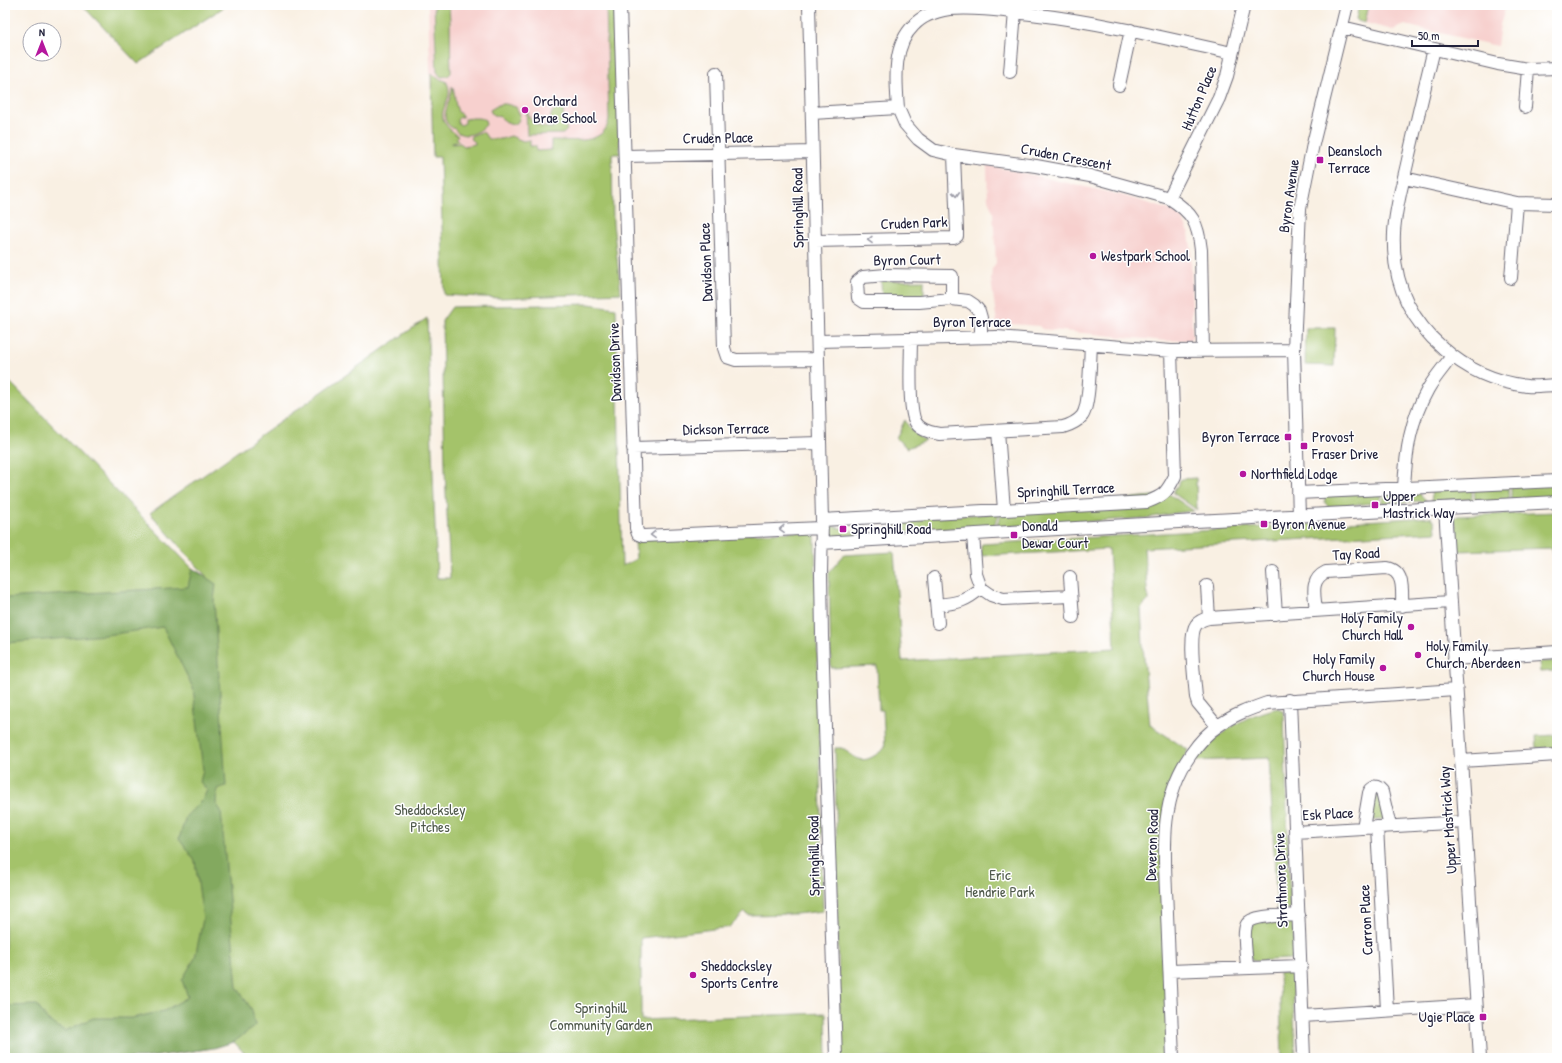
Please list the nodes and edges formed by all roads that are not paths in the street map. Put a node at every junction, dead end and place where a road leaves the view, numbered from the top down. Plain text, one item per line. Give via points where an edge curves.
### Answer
1 (620, 5) edge
2 (809, 5) edge
3 (1244, 5) edge
4 (1347, 5) edge
5 (1016, 12) junction
6 (1342, 27) junction
7 (1131, 30) junction
8 (1434, 49) junction
9 (1232, 54) junction
10 (1557, 68) edge
11 (1528, 69) junction
12 (1010, 72) dead end
13 (716, 73) dead end
14 (1119, 85) dead end
15 (1525, 107) dead end
16 (898, 108) junction
17 (812, 113) junction
18 (812, 152) junction
19 (719, 154) junction
20 (954, 155) junction
21 (624, 156) junction
22 (1404, 178) junction
23 (1169, 198) junction
24 (1517, 204) junction
25 (1557, 204) edge
26 (815, 241) junction
27 (1511, 278) dead end
28 (952, 299) junction
29 (981, 337) junction
30 (911, 339) junction
31 (818, 341) junction
32 (1091, 344) junction
33 (1294, 350) junction
34 (1171, 351) junction
35 (1203, 351) junction
36 (1452, 356) junction
37 (818, 359) junction
38 (1557, 385) edge
39 (998, 431) junction
40 (820, 443) junction
41 (633, 448) junction
42 (1557, 481) edge
43 (1404, 487) junction
44 (1298, 493) junction
45 (1557, 502) edge
46 (1445, 508) junction
47 (1004, 510) junction
48 (1299, 516) junction
49 (822, 524) junction
50 (972, 535) junction
51 (821, 543) junction
52 (1273, 572) dead end
53 (1070, 577) dead end
54 (934, 578) dead end
55 (1207, 586) dead end
56 (981, 588) junction
57 (1071, 596) junction
58 (1450, 602) junction
59 (936, 605) junction
60 (1402, 606) junction
61 (1316, 611) junction
62 (1276, 614) junction
63 (1073, 616) dead end
64 (1209, 618) junction
65 (938, 623) dead end
66 (1557, 652) edge
67 (1454, 659) junction
68 (1456, 690) junction
69 (1290, 700) junction
70 (1217, 726) junction
71 (1557, 755) edge
72 (1461, 761) junction
73 (1464, 822) junction
74 (1390, 826) junction
75 (1377, 827) junction
76 (1363, 828) junction
77 (1295, 832) junction
78 (1299, 915) junction
79 (1301, 966) junction
80 (1247, 968) junction
81 (1170, 971) junction
82 (1476, 1005) junction
83 (1387, 1010) junction
84 (1303, 1016) junction
85 (836, 1058) edge
86 (1173, 1058) edge
87 (1304, 1058) edge
88 (1480, 1058) edge

1 - 21 street, Davidson Drive
2 - 17 street, Springhill Road
3 - 9 street, Hutton Place
4 - 6 street, Byron Avenue
5 - 7 street
5 - 12 street
5 - 16 street via 948,9 927,16 914,25 904,38 898,56
6 - 8 street
6 - 33 street, Byron Avenue via 1300,209
7 - 9 street
7 - 14 street
8 - 11 street
8 - 22 street
9 - 23 street, Hutton Place via 1219,98
10 - 11 street
11 - 15 street
13 - 19 street, Davidson Place
16 - 17 street
16 - 20 street, Cruden Crescent via 905,124 918,139 933,150
17 - 18 street, Springhill Road
18 - 19 street, Cruden Place
18 - 26 street, Springhill Road
19 - 21 street, Cruden Place
19 - 37 street, Davidson Place via 724,348 727,357 736,360
20 - 23 street, Cruden Crescent via 1090,176
20 -> 26 street, Cruden Park via 957,231 954,238
21 - 41 street, Davidson Drive
22 - 24 street
22 - 36 street via 1394,231 1394,254 1400,283 1414,316 1429,336
23 - 35 street, Cruden Crescent via 1188,212 1195,222 1199,235
24 - 25 street
24 - 27 street
26 - 31 street, Springhill Road
28 - 28 street, Byron Court via 864,302 858,298 857,282 863,278 886,275 952,276
28 - 29 street, Byron Court via 968,301 979,311
29 - 30 street, Byron Terrace
29 - 32 street, Byron Terrace
30 - 31 street, Byron Terrace
30 - 39 street via 912,409 916,422 924,430 939,434
31 - 37 street, Springhill Road
32 - 34 street, Byron Terrace
32 - 39 street via 1083,415 1074,423 1063,427
33 - 35 street, Byron Terrace
33 - 44 street, Byron Avenue
34 - 35 street, Byron Terrace
34 - 47 street, Springhill Terrace via 1175,476 1168,491 1159,498 1147,502
36 - 38 street via 1471,369 1493,379 1528,386
36 - 43 street via 1429,388 1414,418 1407,449
37 - 40 street, Springhill Road
39 - 47 street
40 - 41 street, Dickson Terrace
40 - 49 street, Springhill Road
49 -> 41 street, Davidson Drive via 643,536 638,534
42 - 43 street
43 - 44 street
44 - 48 street, Byron Avenue
45 - 46 street
46 - 48 street
46 - 58 street, Upper Mastrick Way
47 - 49 street, Springhill Terrace
48 - 50 street
49 - 51 street, Springhill Road
50 - 51 street
50 - 56 street via 976,574
51 - 85 street, Springhill Road
52 - 62 street
53 - 57 street
54 - 59 street
55 - 64 street
56 - 57 street via 1003,599
56 - 59 street via 971,597 958,603
57 - 63 street
58 - 60 street
58 - 67 street, Upper Mastrick Way
59 - 65 street
60 - 61 street
60 - 61 street, Tay Road via 1401,580 1393,569 1342,571 1326,572 1316,580
61 - 62 street
62 - 64 street
64 - 70 street via 1196,624 1192,636 1196,697
66 - 67 street
67 - 68 street, Upper Mastrick Way
68 - 69 street, Deveron Road
68 - 72 street, Upper Mastrick Way
69 - 70 street, Deveron Road via 1267,703 1240,713
69 - 77 street, Strathmore Drive
70 - 81 street, Deveron Road via 1200,742 1184,763 1171,793 1166,818
71 - 72 street
72 - 73 street, Upper Mastrick Way
73 - 74 street, Esk Place
73 - 82 street, Upper Mastrick Way
74 - 75 street, Esk Place
74 - 76 street, Esk Place via 1382,792 1375,788 1369,793
75 - 76 street, Esk Place
75 - 83 street, Carron Place
76 - 77 street, Esk Place
77 - 78 street, Strathmore Drive
78 - 79 street, Strathmore Drive
78 - 80 street via 1259,917 1247,924
79 - 80 street
79 - 84 street, Strathmore Drive
80 - 81 street
81 - 86 street, Deveron Road
82 - 83 street
82 - 88 street, Upper Mastrick Way
83 - 84 street
84 - 87 street, Strathmore Drive

